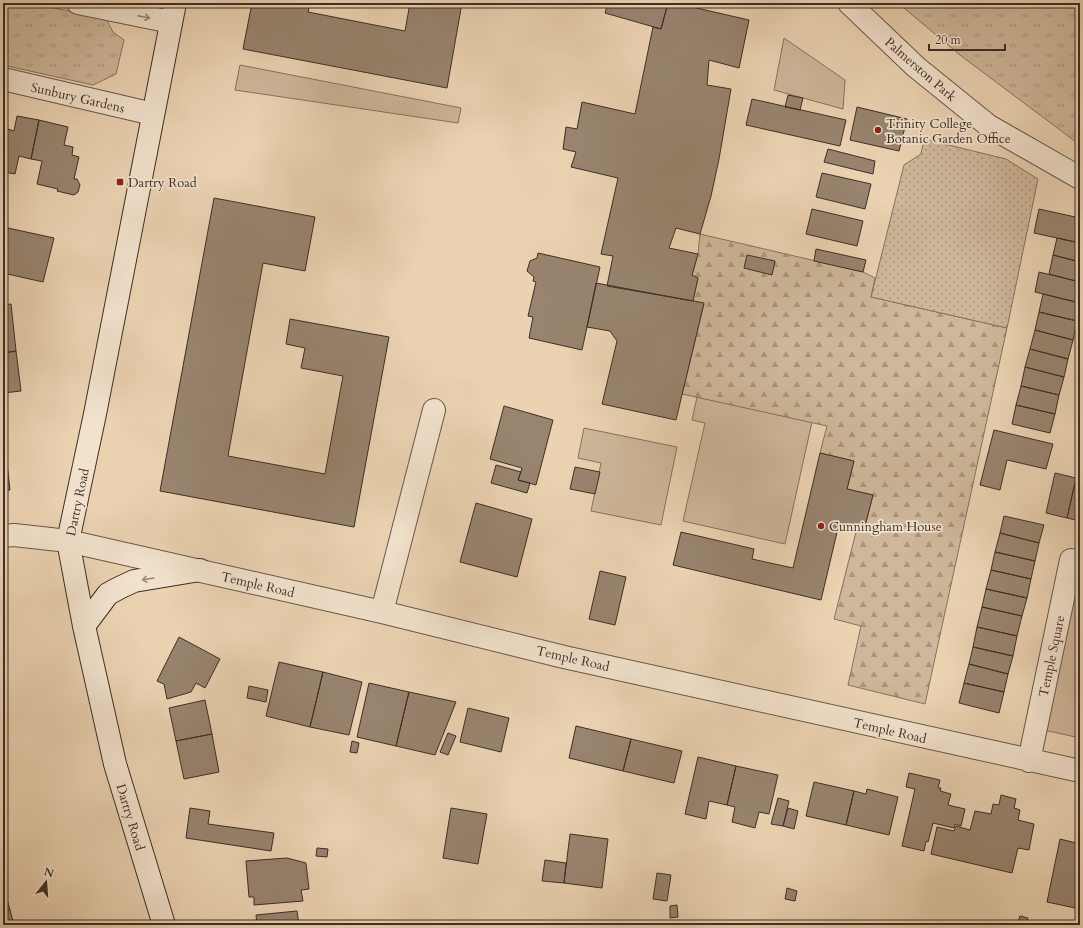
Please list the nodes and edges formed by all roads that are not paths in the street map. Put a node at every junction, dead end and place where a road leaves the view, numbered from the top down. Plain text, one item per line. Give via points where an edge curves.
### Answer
1 (78, 3) edge
2 (849, 3) edge
3 (173, 12) edge
4 (3, 79) edge
5 (153, 114) junction
6 (1080, 178) edge
7 (434, 410) dead end
8 (3, 536) edge
9 (68, 541) junction
10 (1080, 562) edge
11 (200, 570) junction
12 (382, 612) junction
13 (84, 626) junction
14 (1029, 761) junction
15 (1080, 771) edge
16 (164, 925) edge

1 -> 3 street
2 - 6 street, Palmerston Park via 916,67 989,126
3 - 5 street, Dartry Road
4 - 5 street, Sunbury Gardens
5 - 9 street, Dartry Road via 96,414
7 - 12 street
8 - 9 street, Temple Road
9 - 11 street, Temple Road
9 - 13 street, Dartry Road
10 - 14 street, Temple Square via 1071,560
11 - 12 street, Temple Road
11 -> 13 street via 129,583 108,594
12 - 14 street, Temple Road via 564,657
13 - 16 street, Dartry Road via 115,764
14 - 15 street, Temple Road

